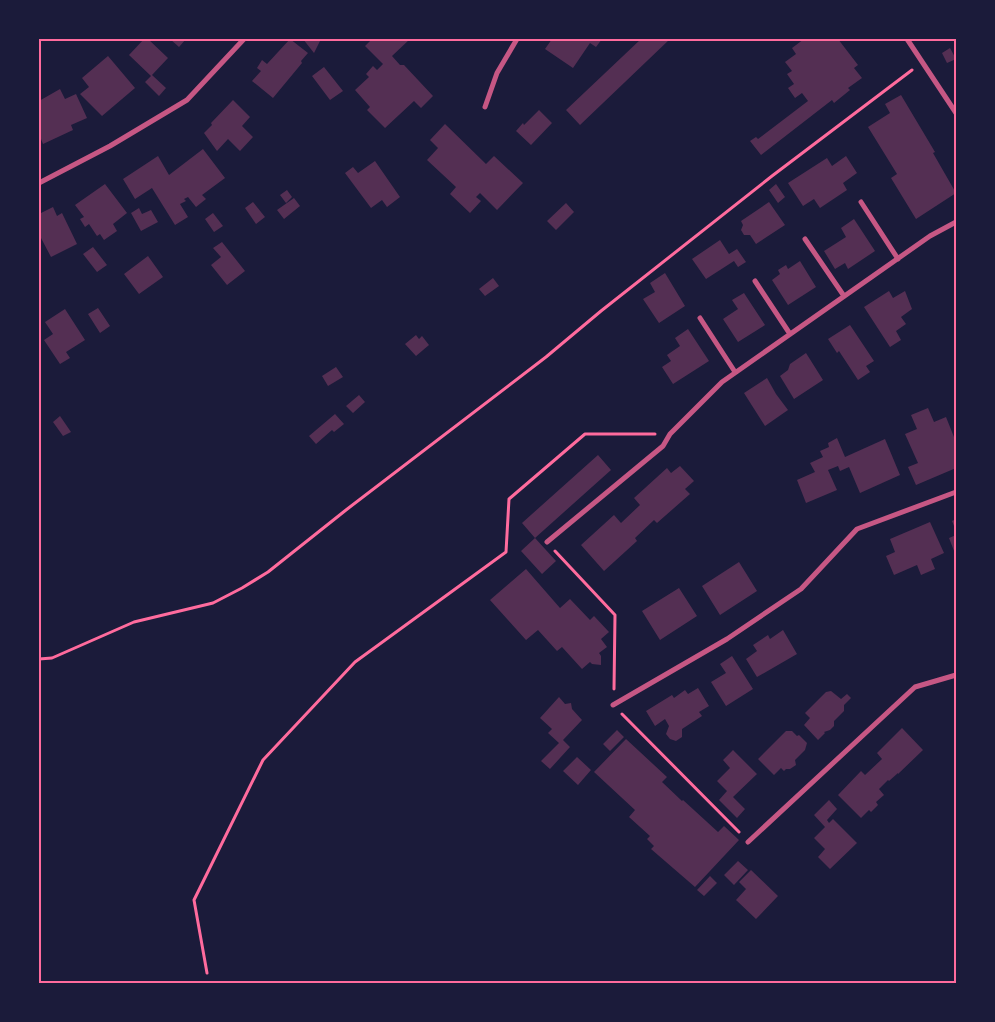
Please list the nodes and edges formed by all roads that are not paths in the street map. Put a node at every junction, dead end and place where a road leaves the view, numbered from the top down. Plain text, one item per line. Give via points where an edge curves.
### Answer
1 (244, 39) edge
2 (517, 39) edge
3 (907, 39) edge
4 (485, 107) dead end
5 (956, 113) edge
6 (39, 183) edge
7 (861, 202) dead end
8 (956, 222) edge
9 (805, 238) dead end
10 (898, 259) junction
11 (755, 281) dead end
12 (844, 296) junction
13 (700, 318) dead end
14 (790, 334) junction
15 (735, 372) junction
16 (956, 492) edge
17 (547, 542) road end
18 (956, 676) edge
19 (613, 705) road end
20 (748, 842) road end

1 - 6 street via 187,100
2 - 4 street via 497,72
3 - 5 street
7 - 10 street
8 - 10 street
9 - 12 street
10 - 12 street
11 - 14 street
12 - 14 street
13 - 15 street
14 - 15 street
15 - 17 street via 670,434 663,446
16 - 19 street via 857,529 801,589 727,640
18 - 20 street via 915,687

